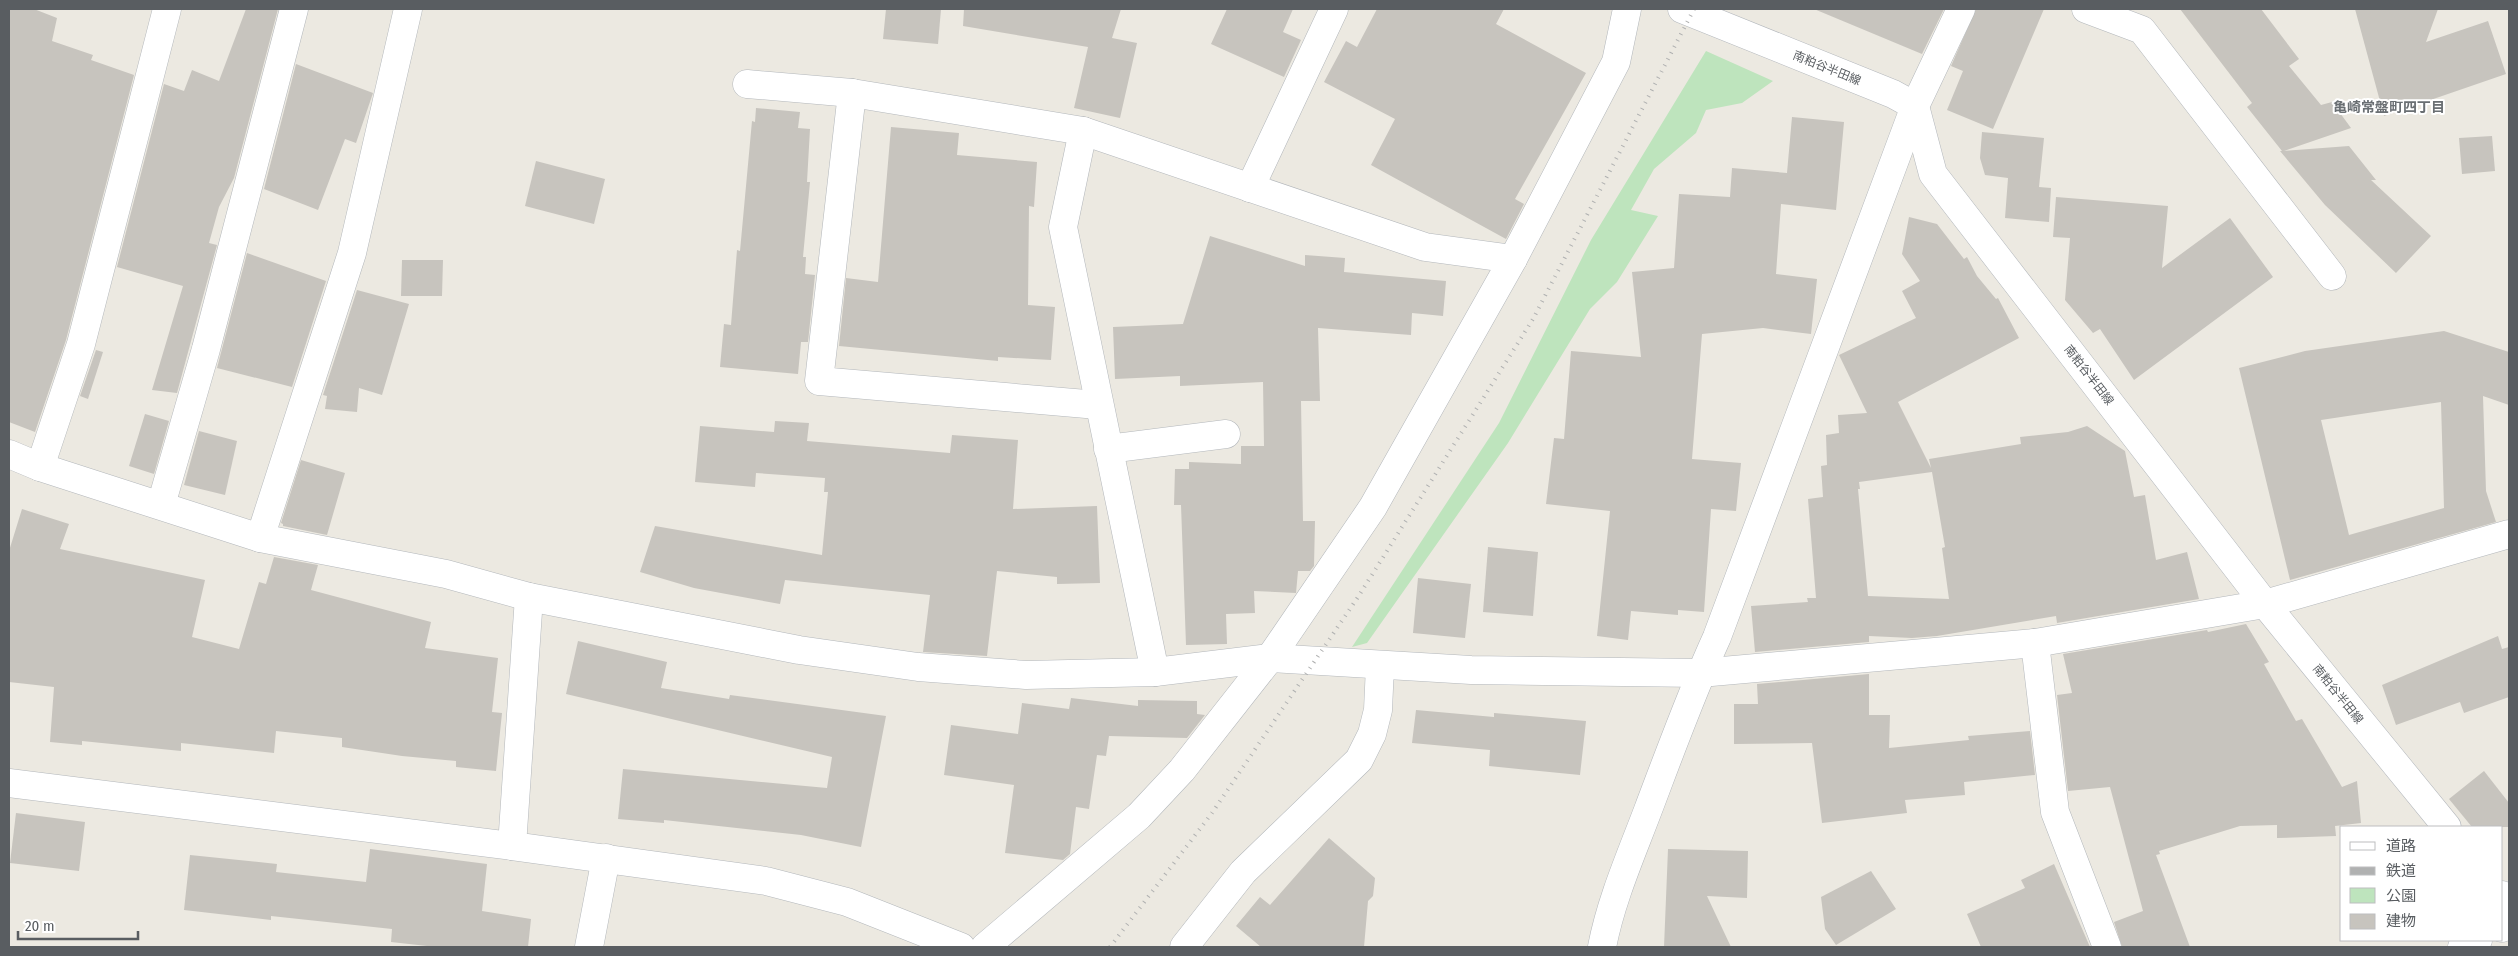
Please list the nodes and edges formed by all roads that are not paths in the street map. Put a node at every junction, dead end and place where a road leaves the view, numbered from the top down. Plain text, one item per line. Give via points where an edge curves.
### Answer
1 (167, 9) edge
2 (294, 9) edge
3 (408, 9) edge
4 (1334, 9) edge
5 (1627, 9) edge
6 (1682, 9) edge
7 (1960, 9) edge
8 (2086, 9) edge
9 (747, 84) dead end
10 (852, 93) junction
11 (1915, 106) junction
12 (1083, 131) junction
13 (1250, 188) junction
14 (1513, 259) junction
15 (2332, 276) dead end
16 (1098, 405) junction
17 (1226, 434) dead end
18 (1108, 449) junction
19 (9, 454) edge
20 (40, 467) junction
21 (161, 505) junction
22 (2509, 534) edge
23 (260, 538) junction
24 (529, 597) junction
25 (2265, 604) junction
26 (2035, 643) junction
27 (1270, 658) junction
28 (1380, 666) junction
29 (1155, 672) junction
30 (1700, 673) junction
31 (9, 783) edge
32 (2445, 826) edge
33 (512, 846) junction
34 (606, 858) junction
35 (2476, 941) edge
36 (1192, 944) edge
37 (590, 947) edge
38 (961, 947) edge
39 (985, 947) edge
40 (1602, 947) edge
41 (2107, 947) edge
42 (2462, 947) edge

1 - 20 street via 81,344
2 - 21 street via 206,349
3 - 23 street via 352,253
4 - 13 street
5 - 14 street via 1616,62
6 - 11 street, 南粕谷半田線 via 1893,94
7 - 11 street
8 - 15 street via 2142,30
9 - 10 street
10 - 12 street
10 - 16 street via 819,381
11 - 25 street, 南粕谷半田線 via 1933,174
11 - 30 street via 1720,628
12 - 13 street
12 - 16 street via 1063,227
13 - 14 street via 1425,247
14 - 27 street via 1372,507
16 - 18 street
17 - 18 street
18 - 29 street
19 - 20 street
20 - 21 street
21 - 23 street
22 - 25 street
23 - 24 street via 446,574
24 - 29 street via 799,650 918,667 1026,675
24 - 33 street
25 - 26 street
25 - 32 street, 南粕谷半田線
26 - 30 street
26 - 41 street via 2055,812
27 - 28 street
27 - 29 street
27 - 39 street via 1182,770 1139,816
28 - 30 street
28 - 36 street via 1378,710 1372,734 1359,760 1243,872
30 - 40 street via 1613,906
31 - 33 street
33 - 34 street
34 - 37 street
34 - 38 street via 766,881 847,902
35 - 42 street

